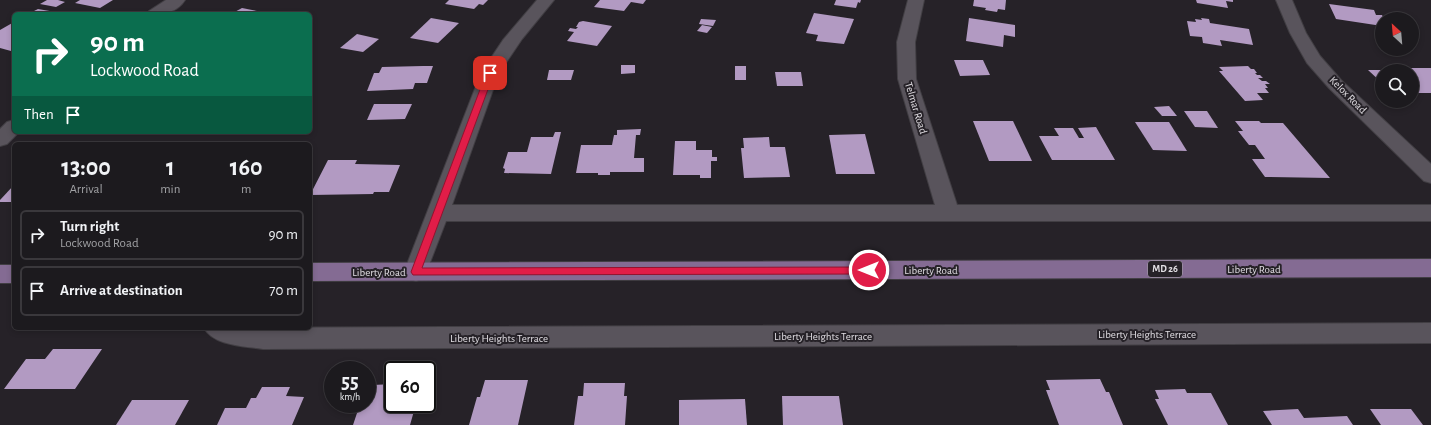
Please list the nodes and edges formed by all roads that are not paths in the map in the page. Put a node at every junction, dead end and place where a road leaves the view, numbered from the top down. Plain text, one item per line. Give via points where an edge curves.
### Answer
1 (177, 0) edge
2 (546, 0) edge
3 (916, 0) edge
4 (1284, 0) edge
5 (158, 12) edge
6 (12, 128) edge
7 (0, 140) edge
8 (1431, 176) edge
9 (439, 213) junction
10 (1431, 213) edge
11 (949, 214) junction
12 (1431, 268) edge
13 (312, 272) edge
14 (416, 272) junction
15 (0, 274) edge
16 (12, 274) edge
17 (221, 330) edge
18 (1431, 333) edge

1 - 5 street
2 - 9 street via 518,31 490,73
3 - 11 street, Telmar Road via 906,42 907,79
4 - 8 street, Kelox Road via 1298,34 1313,59 1335,84
6 - 7 street
9 - 11 street
9 - 14 street
10 - 11 street
12 - 14 main road, Liberty Road / MD 26
13 - 14 main road, Liberty Road / MD 26
15 - 16 main road
17 - 18 street, Liberty Heights Terrace via 228,334 263,339

